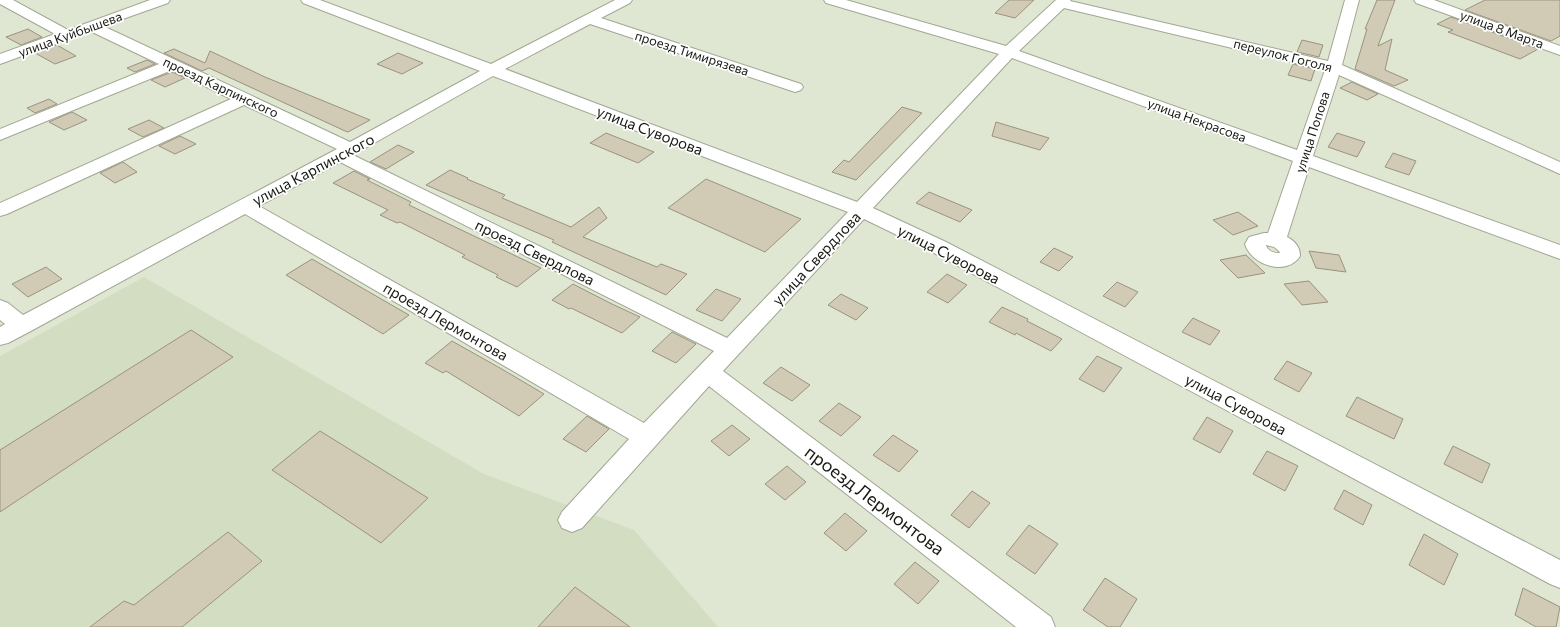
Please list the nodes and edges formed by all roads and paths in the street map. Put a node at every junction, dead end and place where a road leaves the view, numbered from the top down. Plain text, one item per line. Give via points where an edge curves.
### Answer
1 (3, 0) edge
2 (162, 0) edge
3 (308, 0) edge
4 (625, 0) edge
5 (831, 0) edge
6 (1352, 0) edge
7 (1421, 0) edge
8 (1063, 2) edge
9 (590, 20) junction
10 (91, 26) junction
11 (67, 35) junction
12 (1560, 51) edge
13 (1009, 52) junction
14 (0, 60) edge
15 (173, 64) junction
16 (1334, 67) junction
17 (492, 70) junction
18 (795, 87) dead end
19 (246, 98) junction
20 (0, 135) edge
21 (345, 152) junction
22 (1303, 158) junction
23 (1560, 169) edge
24 (245, 206) junction
25 (0, 210) edge
26 (861, 210) junction
27 (1276, 240) dead end
28 (1560, 252) edge
29 (0, 308) edge
30 (21, 326) junction
31 (0, 337) edge
32 (730, 349) junction
33 (709, 373) junction
34 (646, 437) junction
35 (572, 520) dead end
36 (1560, 575) edge
37 (1040, 627) edge

1 - 11 street
2 - 10 street, улица Куйбышева
3 - 17 street, улица Суворова
4 - 9 street, улица Карпинского
5 - 13 street, улица Некрасова
6 - 16 street, улица Попова
7 - 12 street, улица 8 Марта
8 - 13 street, улица Свердлова
8 - 16 street, переулок Гоголя
9 - 17 street, улица Карпинского
9 - 18 street, проезд Тимирязева
10 - 11 street, улица Куйбышева
10 - 15 street, проезд Карпинского
11 - 14 street, улица Куйбышева
13 - 22 street, улица Некрасова
13 - 26 street, улица Свердлова
15 - 19 street, проезд Карпинского
15 - 20 street
16 - 22 street, улица Попова
16 - 23 street, переулок Гоголя
17 - 21 street, улица Карпинского
17 - 26 street, улица Суворова
19 - 21 street, проезд Карпинского
19 - 25 street
21 - 24 street, улица Карпинского
21 - 32 street, проезд Свердлова
22 - 27 street, улица Попова
22 - 28 street, улица Некрасова
24 - 30 street, улица Карпинского
24 - 34 street, проезд Лермонтова
26 - 32 street, улица Свердлова
26 - 36 street, улица Суворова via 939,247
29 - 30 street
30 - 31 street, улица Карпинского
32 - 33 street, улица Свердлова
33 - 34 street, улица Свердлова
33 - 37 street, проезд Лермонтова
34 - 35 street, улица Свердлова

